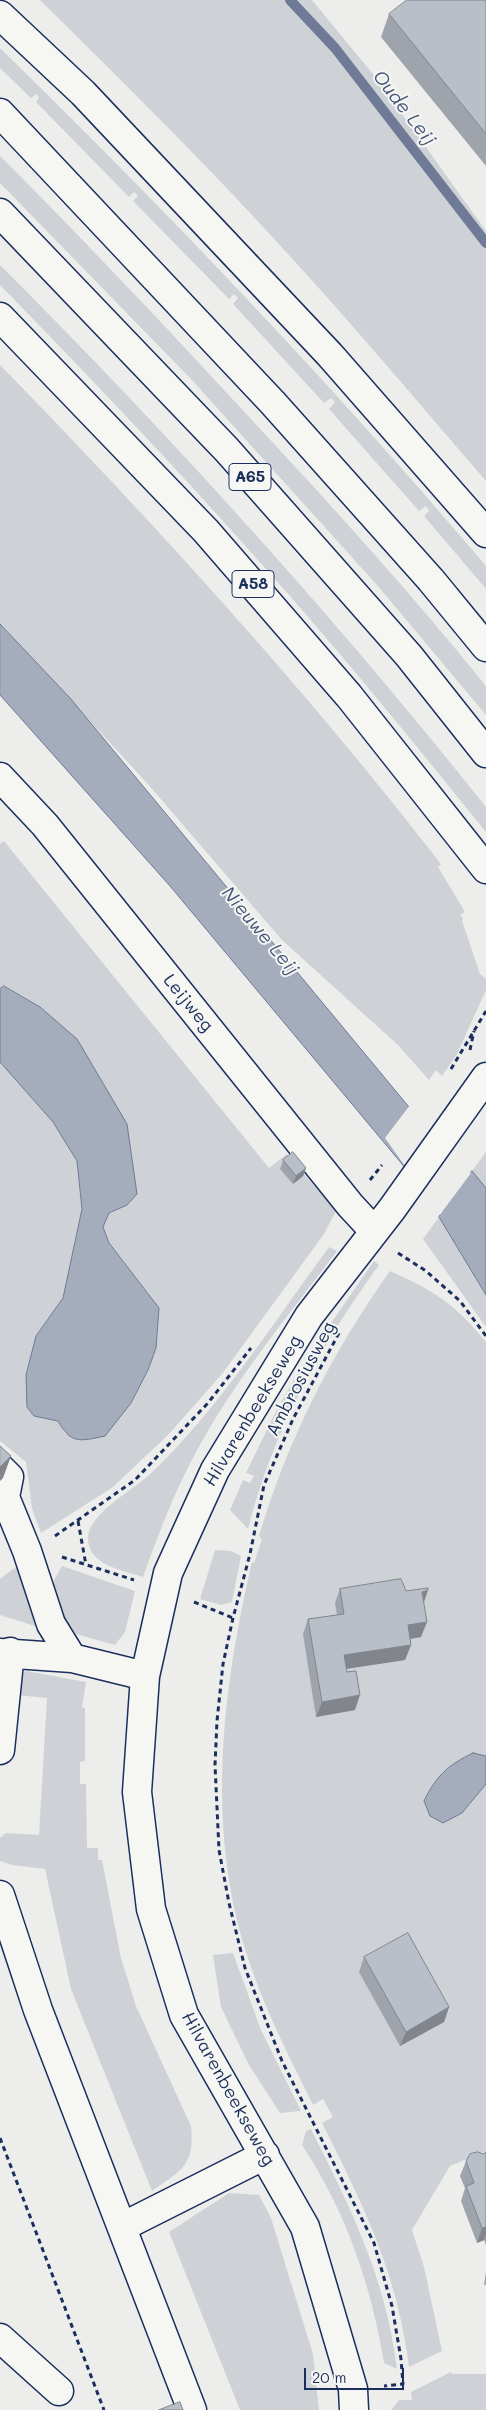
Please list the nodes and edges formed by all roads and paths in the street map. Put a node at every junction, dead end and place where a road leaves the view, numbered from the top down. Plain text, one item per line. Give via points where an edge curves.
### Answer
1 (0, 15) edge
2 (0, 113) edge
3 (0, 213) edge
4 (0, 316) edge
5 (486, 533) edge
6 (486, 647) edge
7 (486, 753) edge
8 (0, 777) edge
9 (486, 869) edge
10 (486, 1011) edge
11 (450, 1071) dead end
12 (486, 1077) edge
13 (379, 1169) dead end
14 (350, 1205) junction
15 (374, 1231) junction
16 (390, 1258) dead end
17 (343, 1327) dead end
18 (486, 1336) edge
19 (253, 1344) dead end
20 (0, 1468) edge
21 (2, 1501) edge
22 (78, 1521) junction
23 (51, 1538) dead end
24 (86, 1565) dead end
25 (5, 1652) edge
26 (72, 1658) junction
27 (145, 1676) junction
28 (0, 1750) edge
29 (0, 1896) edge
30 (0, 2138) edge
31 (266, 2155) junction
32 (122, 2228) junction
33 (0, 2338) edge
34 (59, 2391) dead end
35 (353, 2399) edge
36 (104, 2410) edge
37 (192, 2410) edge

1 - 5 main road via 83,93 330,356
2 - 6 main road via 273,402
3 - 7 main road, A65 via 226,450 409,656
4 - 9 main road, A58 via 206,530 349,696
8 - 14 main road, Leijweg via 45,825
10 - 11 path
12 - 15 main road, Hilvarenbeekseweg
13 - 14 path
14 - 15 main road, Leijweg
15 - 27 main road, Hilvarenbeekseweg via 309,1316 215,1470 168,1573
16 - 18 path via 396,1251 426,1271 460,1301
17 - 35 path, Ambrosiusweg via 293,1419 264,1485 223,1664 215,1765 219,1850 228,1903 245,1968 282,2061 374,2243 392,2306 402,2359 403,2384
19 - 22 path, Hilvarenbeekseweg via 208,1403 135,1480
20 - 21 main road via 9,1477
21 - 26 main road via 27,1551 51,1624
22 - 23 path, Hilvarenbeekseweg
22 - 24 path
25 - 26 main road
25 - 28 main road
26 - 27 main road
27 - 31 main road, Hilvarenbeekseweg via 137,1792 151,1909 184,2016
29 - 32 main road via 38,2010
30 - 36 path
31 - 32 main road
31 - 35 main road, Hilvarenbeekseweg via 305,2227
32 - 37 main road
33 - 34 main road

